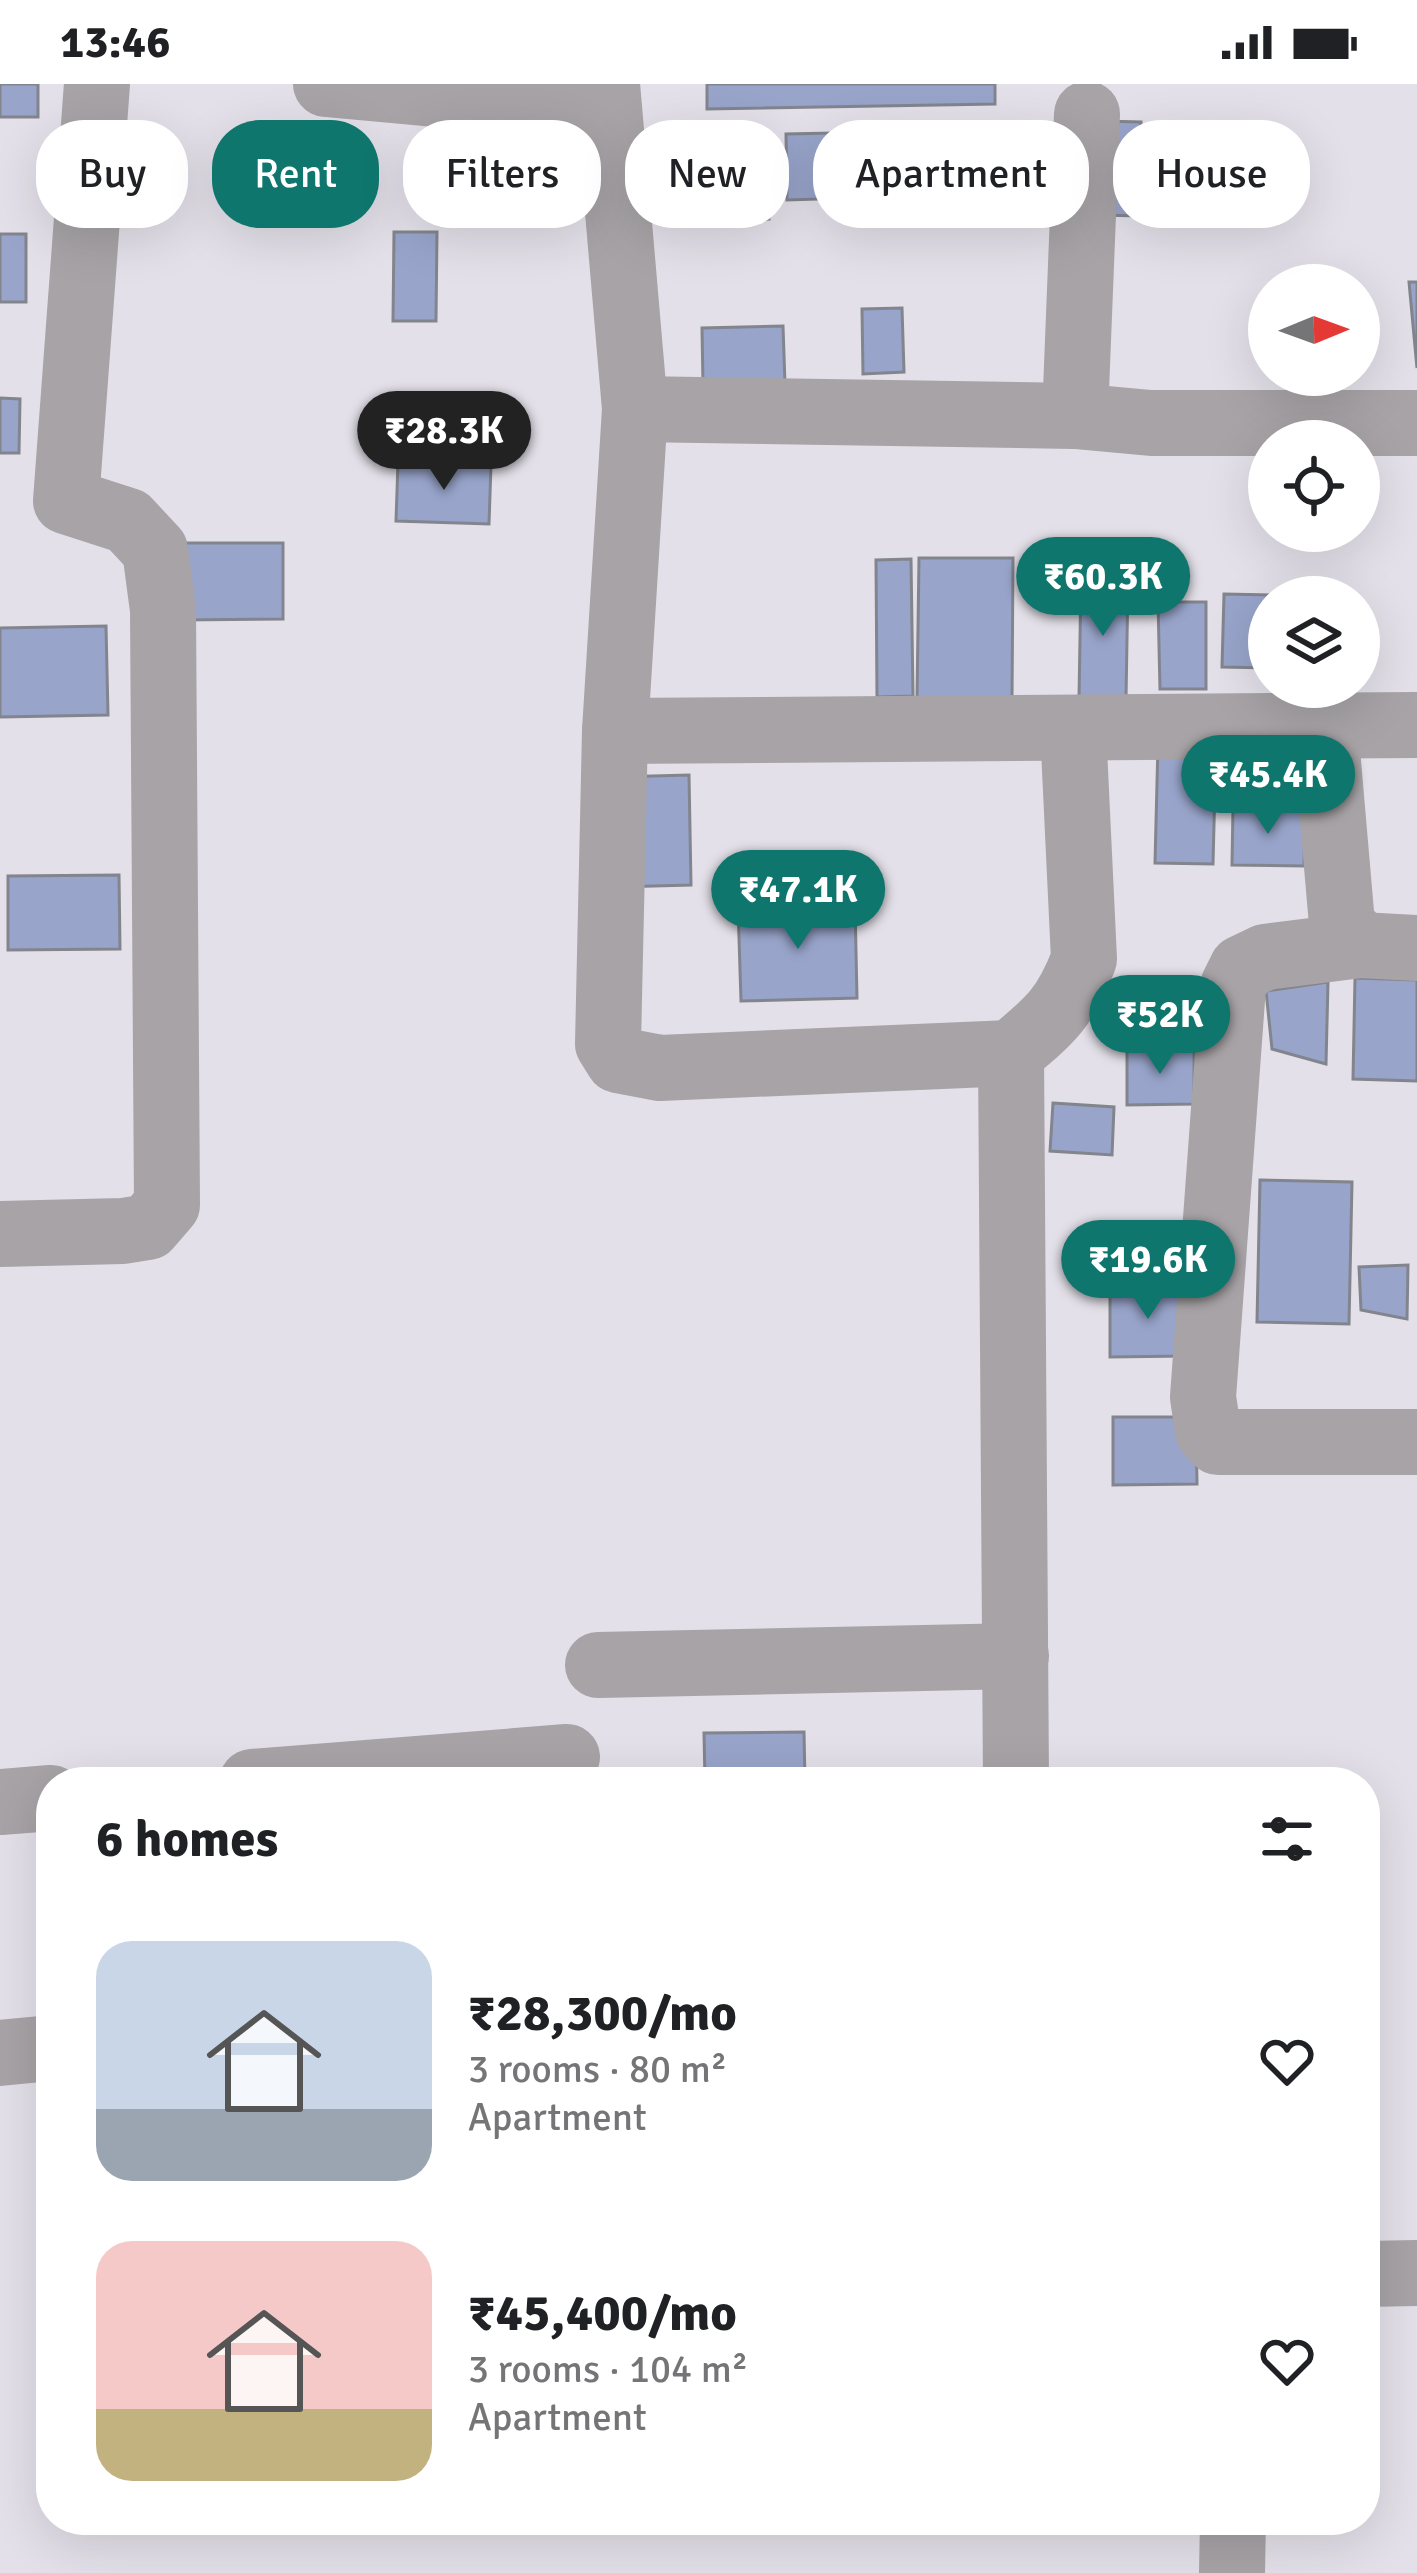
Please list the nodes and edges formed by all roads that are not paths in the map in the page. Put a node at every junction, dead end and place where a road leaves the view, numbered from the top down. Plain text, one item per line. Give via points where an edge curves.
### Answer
1 (97, 84) edge
2 (326, 84) edge
3 (608, 97) edge
4 (1087, 114) dead end
5 (634, 409) junction
6 (1075, 416) junction
7 (1417, 423) edge
8 (1417, 725) edge
9 (1325, 727) junction
10 (1073, 728) junction
11 (614, 731) junction
12 (1389, 946) edge
13 (1011, 1053) junction
14 (0, 1234) edge
15 (1417, 1442) edge
16 (1016, 1656) junction
17 (598, 1665) dead end
18 (567, 1757) dead end
19 (441, 1767) edge
20 (1016, 1767) edge
21 (36, 1799) edge
22 (0, 1802) edge
23 (36, 2049) edge
24 (0, 2053) edge
25 (1417, 2273) edge
26 (1380, 2274) edge
27 (1233, 2535) edge
28 (1232, 2573) edge

1 - 14 street via 66,501 128,520 154,550 158,570 167,1205 148,1227
2 - 3 street
3 - 5 street
4 - 6 street
5 - 6 street
5 - 11 street
6 - 7 street
8 - 9 street
9 - 10 street
9 - 12 street via 1342,923
10 - 11 street
10 - 13 street via 1084,959 1052,1019
11 - 13 street via 608,1044 618,1060 660,1068
12 - 15 street via 1265,957 1241,968 1233,986 1203,1397 1208,1431 1218,1442
13 - 16 street
16 - 17 street
16 - 20 street
18 - 19 street
21 - 22 street
23 - 24 street
25 - 26 street
27 - 28 street

